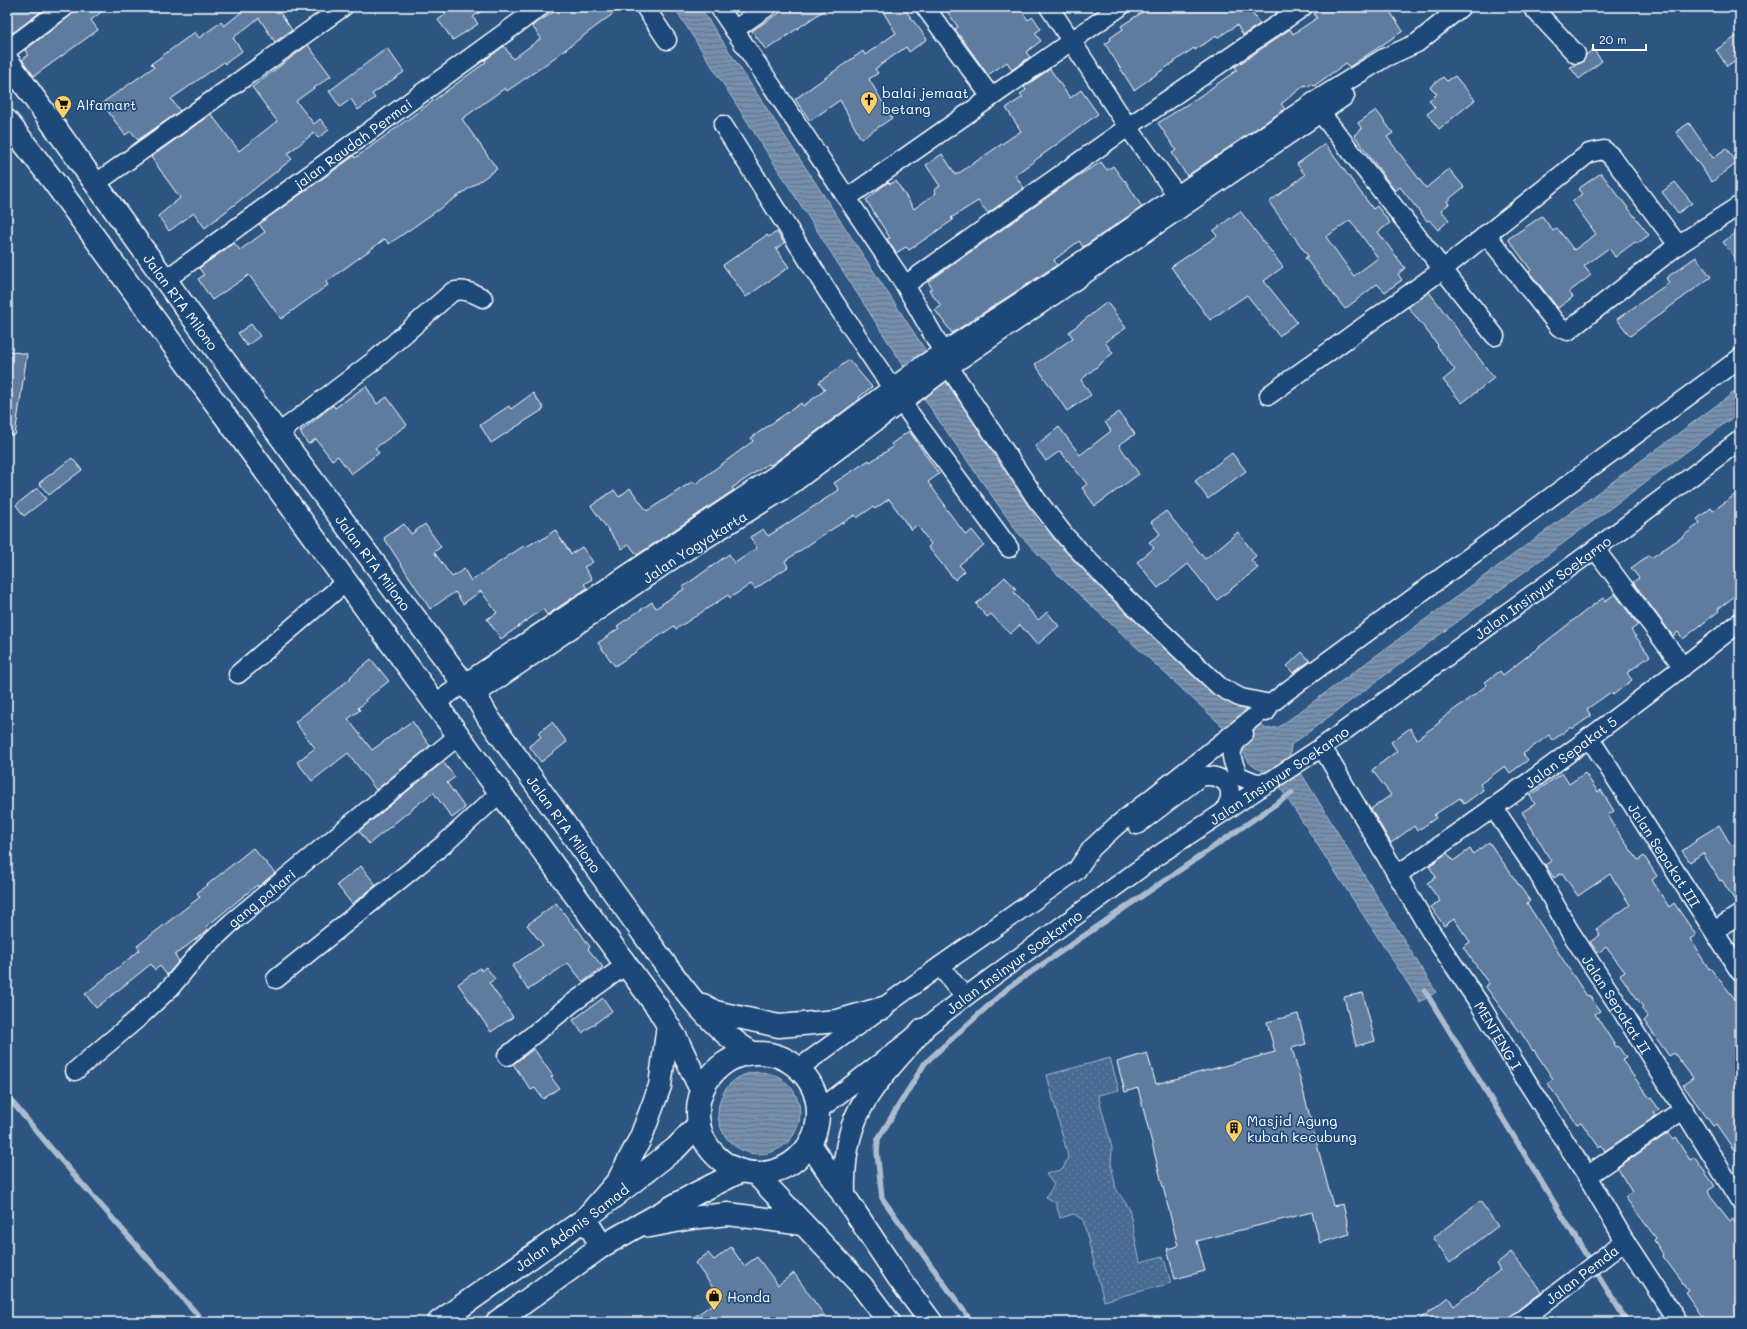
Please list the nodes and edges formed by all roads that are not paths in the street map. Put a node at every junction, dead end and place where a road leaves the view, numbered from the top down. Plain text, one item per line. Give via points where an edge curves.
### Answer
1 (65, 7) edge
2 (343, 7) edge
3 (540, 7) edge
4 (645, 7) edge
5 (719, 7) edge
6 (767, 7) edge
7 (925, 7) edge
8 (1049, 7) edge
9 (1120, 7) edge
10 (1303, 7) edge
11 (1461, 7) edge
12 (1532, 7) edge
13 (734, 30) junction
14 (667, 40) dead end
15 (1071, 40) junction
16 (7, 50) edge
17 (1576, 54) dead end
18 (7, 60) edge
19 (991, 97) junction
20 (1316, 108) junction
21 (7, 121) edge
22 (723, 125) dead end
23 (1128, 127) junction
24 (95, 184) junction
25 (847, 198) junction
26 (1180, 200) junction
27 (1740, 205) edge
28 (1486, 234) junction
29 (1678, 245) junction
30 (1442, 270) junction
31 (165, 280) junction
32 (904, 285) junction
33 (483, 298) dead end
34 (1495, 336) dead end
35 (1740, 358) edge
36 (946, 359) junction
37 (929, 371) junction
38 (896, 384) junction
39 (1269, 395) dead end
40 (907, 399) junction
41 (279, 433) junction
42 (1740, 440) edge
43 (305, 470) junction
44 (279, 489) junction
45 (1009, 548) dead end
46 (1595, 549) junction
47 (347, 581) junction
48 (1740, 622) edge
49 (1683, 667) junction
50 (238, 674) dead end
51 (470, 689) junction
52 (435, 703) junction
53 (1270, 704) junction
54 (458, 736) junction
55 (1589, 737) junction
56 (1229, 742) junction
57 (1322, 747) junction
58 (1273, 781) junction
59 (501, 792) junction
60 (1494, 807) junction
61 (1224, 811) junction
62 (1076, 871) junction
63 (1397, 875) junction
64 (1740, 914) edge
65 (1714, 931) junction
66 (626, 965) junction
67 (940, 966) junction
68 (1740, 972) edge
69 (276, 979) dead end
70 (965, 997) junction
71 (693, 999) junction
72 (883, 1008) junction
73 (668, 1026) junction
74 (922, 1030) junction
75 (752, 1053) junction
76 (507, 1056) dead end
77 (799, 1068) junction
78 (75, 1071) dead end
79 (702, 1092) junction
80 (1684, 1109) junction
81 (819, 1110) junction
82 (698, 1124) junction
83 (810, 1144) junction
84 (748, 1172) junction
85 (1587, 1176) junction
86 (844, 1196) junction
87 (1739, 1197) edge
88 (585, 1219) junction
89 (803, 1224) junction
90 (632, 1230) junction
91 (1625, 1241) junction
92 (602, 1246) junction
93 (439, 1322) edge
94 (497, 1322) edge
95 (889, 1322) edge
96 (931, 1322) edge
97 (1518, 1322) edge
98 (1678, 1322) edge

1 - 16 street
2 - 24 street
3 - 31 street, jalan Raudah Permai
4 - 14 street
5 - 13 street
6 - 13 street
7 - 19 street
8 - 15 street
9 - 15 street
10 - 23 street
11 - 20 street via 1417,43 1384,58
12 - 17 street
13 - 25 street
15 - 19 street
15 - 23 street
18 - 24 highway, Jalan RTA Milono
19 - 25 street
20 - 26 street
20 - 30 street
21 - 44 highway
22 - 38 street via 835,302
23 - 26 street
23 - 32 street
24 - 31 highway, Jalan RTA Milono
25 - 32 street
26 - 36 street via 1055,279
27 - 29 street
28 - 29 street via 1589,152 1604,150 1617,163
28 - 29 street via 1559,328 1568,331
28 - 30 street
30 - 34 street
30 - 39 street
31 - 41 highway, Jalan RTA Milono
32 - 36 street
33 - 41 street via 469,291 452,292 375,360
35 - 53 street
36 - 37 street
36 - 53 street via 1000,445 1053,522 1114,588 1220,687 1241,698
37 - 38 street
37 - 40 street, Jalan Yogyakarta
38 - 40 street
38 - 51 street via 777,474 555,621
40 - 45 street
40 - 51 street, Jalan Yogyakarta via 787,488
41 - 43 highway, Jalan RTA Milono
42 - 46 street, Jalan Insinyur Soekarno
43 - 44 highway
43 - 51 highway, Jalan RTA Milono
44 - 47 highway
46 - 49 street
46 - 57 street, Jalan Insinyur Soekarno
47 - 50 street
47 - 52 highway
48 - 49 street, Jalan Sepakat 5
49 - 55 street, Jalan Sepakat 5
51 - 52 street
51 - 71 highway, Jalan RTA Milono via 528,774
52 - 54 highway
53 - 56 street via 1256,720
54 - 59 highway
54 - 78 street, gang pahari via 232,922 200,952 189,968 159,998
55 - 60 street, Jalan Sepakat 5
55 - 65 street, Jalan Sepakat III
56 - 58 street via 1239,776 1256,784
56 - 62 street via 1206,756 1106,835 1092,848
57 - 58 street, Jalan Insinyur Soekarno
57 - 63 street, MENTENG I
58 - 61 street, Jalan Insinyur Soekarno
59 - 66 highway
59 - 69 street via 443,845
60 - 63 street, Jalan Sepakat 5
60 - 80 street, Jalan Sepakat II via 1537,872 1569,930
61 - 62 street via 1230,796 1225,783 1218,776 1200,777
61 - 70 street, Jalan Insinyur Soekarno via 1160,854
62 - 67 street
63 - 85 street, MENTENG I
64 - 65 street
65 - 68 street, Jalan Sepakat III
66 - 73 highway
66 - 76 street
67 - 70 street
67 - 72 street
70 - 74 street, Jalan Insinyur Soekarno
71 - 72 highway via 715,1012 779,1026 837,1021
71 - 75 highway, Jalan RTA Milono via 724,1032
72 - 77 street
73 - 79 highway
73 - 88 highway via 660,1086 641,1137 618,1181
74 - 81 street, Jalan Insinyur Soekarno
74 - 86 highway via 880,1078 860,1108 850,1139 844,1175
75 - 77 highway via 772,1054
75 - 79 highway via 721,1065 706,1082
77 - 81 highway via 813,1087
79 - 82 highway via 698,1102
80 - 85 street
80 - 87 street, Jalan Sepakat II
81 - 83 highway via 815,1134
82 - 84 highway via 713,1154 730,1167
82 - 88 highway, Jalan Adonis Samad via 676,1148
83 - 84 highway via 787,1166 772,1172
83 - 86 highway
84 - 89 highway
84 - 90 highway via 695,1194
85 - 91 street, MENTENG I
86 - 96 highway
88 - 92 highway
88 - 93 highway, Jalan Adonis Samad
89 - 90 highway via 728,1214 691,1218
89 - 95 highway via 862,1286
90 - 92 highway
91 - 97 street, Jalan Pemda
91 - 98 street, MENTENG I
92 - 94 highway

